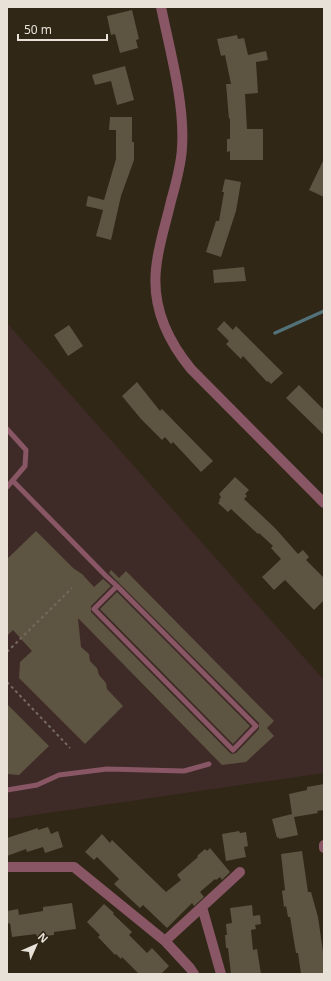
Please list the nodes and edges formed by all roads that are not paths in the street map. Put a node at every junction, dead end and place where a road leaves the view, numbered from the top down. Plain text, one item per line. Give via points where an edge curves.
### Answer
1 (161, 7) edge
2 (7, 429) edge
3 (13, 481) junction
4 (7, 487) edge
5 (324, 503) edge
6 (117, 586) junction
7 (209, 764) dead end
8 (7, 790) edge
9 (324, 845) edge
10 (324, 848) edge
11 (7, 867) edge
12 (240, 872) dead end
13 (202, 907) junction
14 (165, 941) junction
15 (194, 974) edge
16 (221, 974) edge

1 - 5 street via 182,125 179,170 156,270 156,288 162,319 178,353 191,369
2 - 3 lane via 26,450 25,466
3 - 4 lane
3 - 6 lane
6 - 6 lane via 256,726 233,750 94,609
7 - 8 lane via 184,771 107,769 59,775 37,785
9 - 10 street
11 - 14 street via 74,868
12 - 13 street
13 - 14 street
13 - 16 street
14 - 15 street

